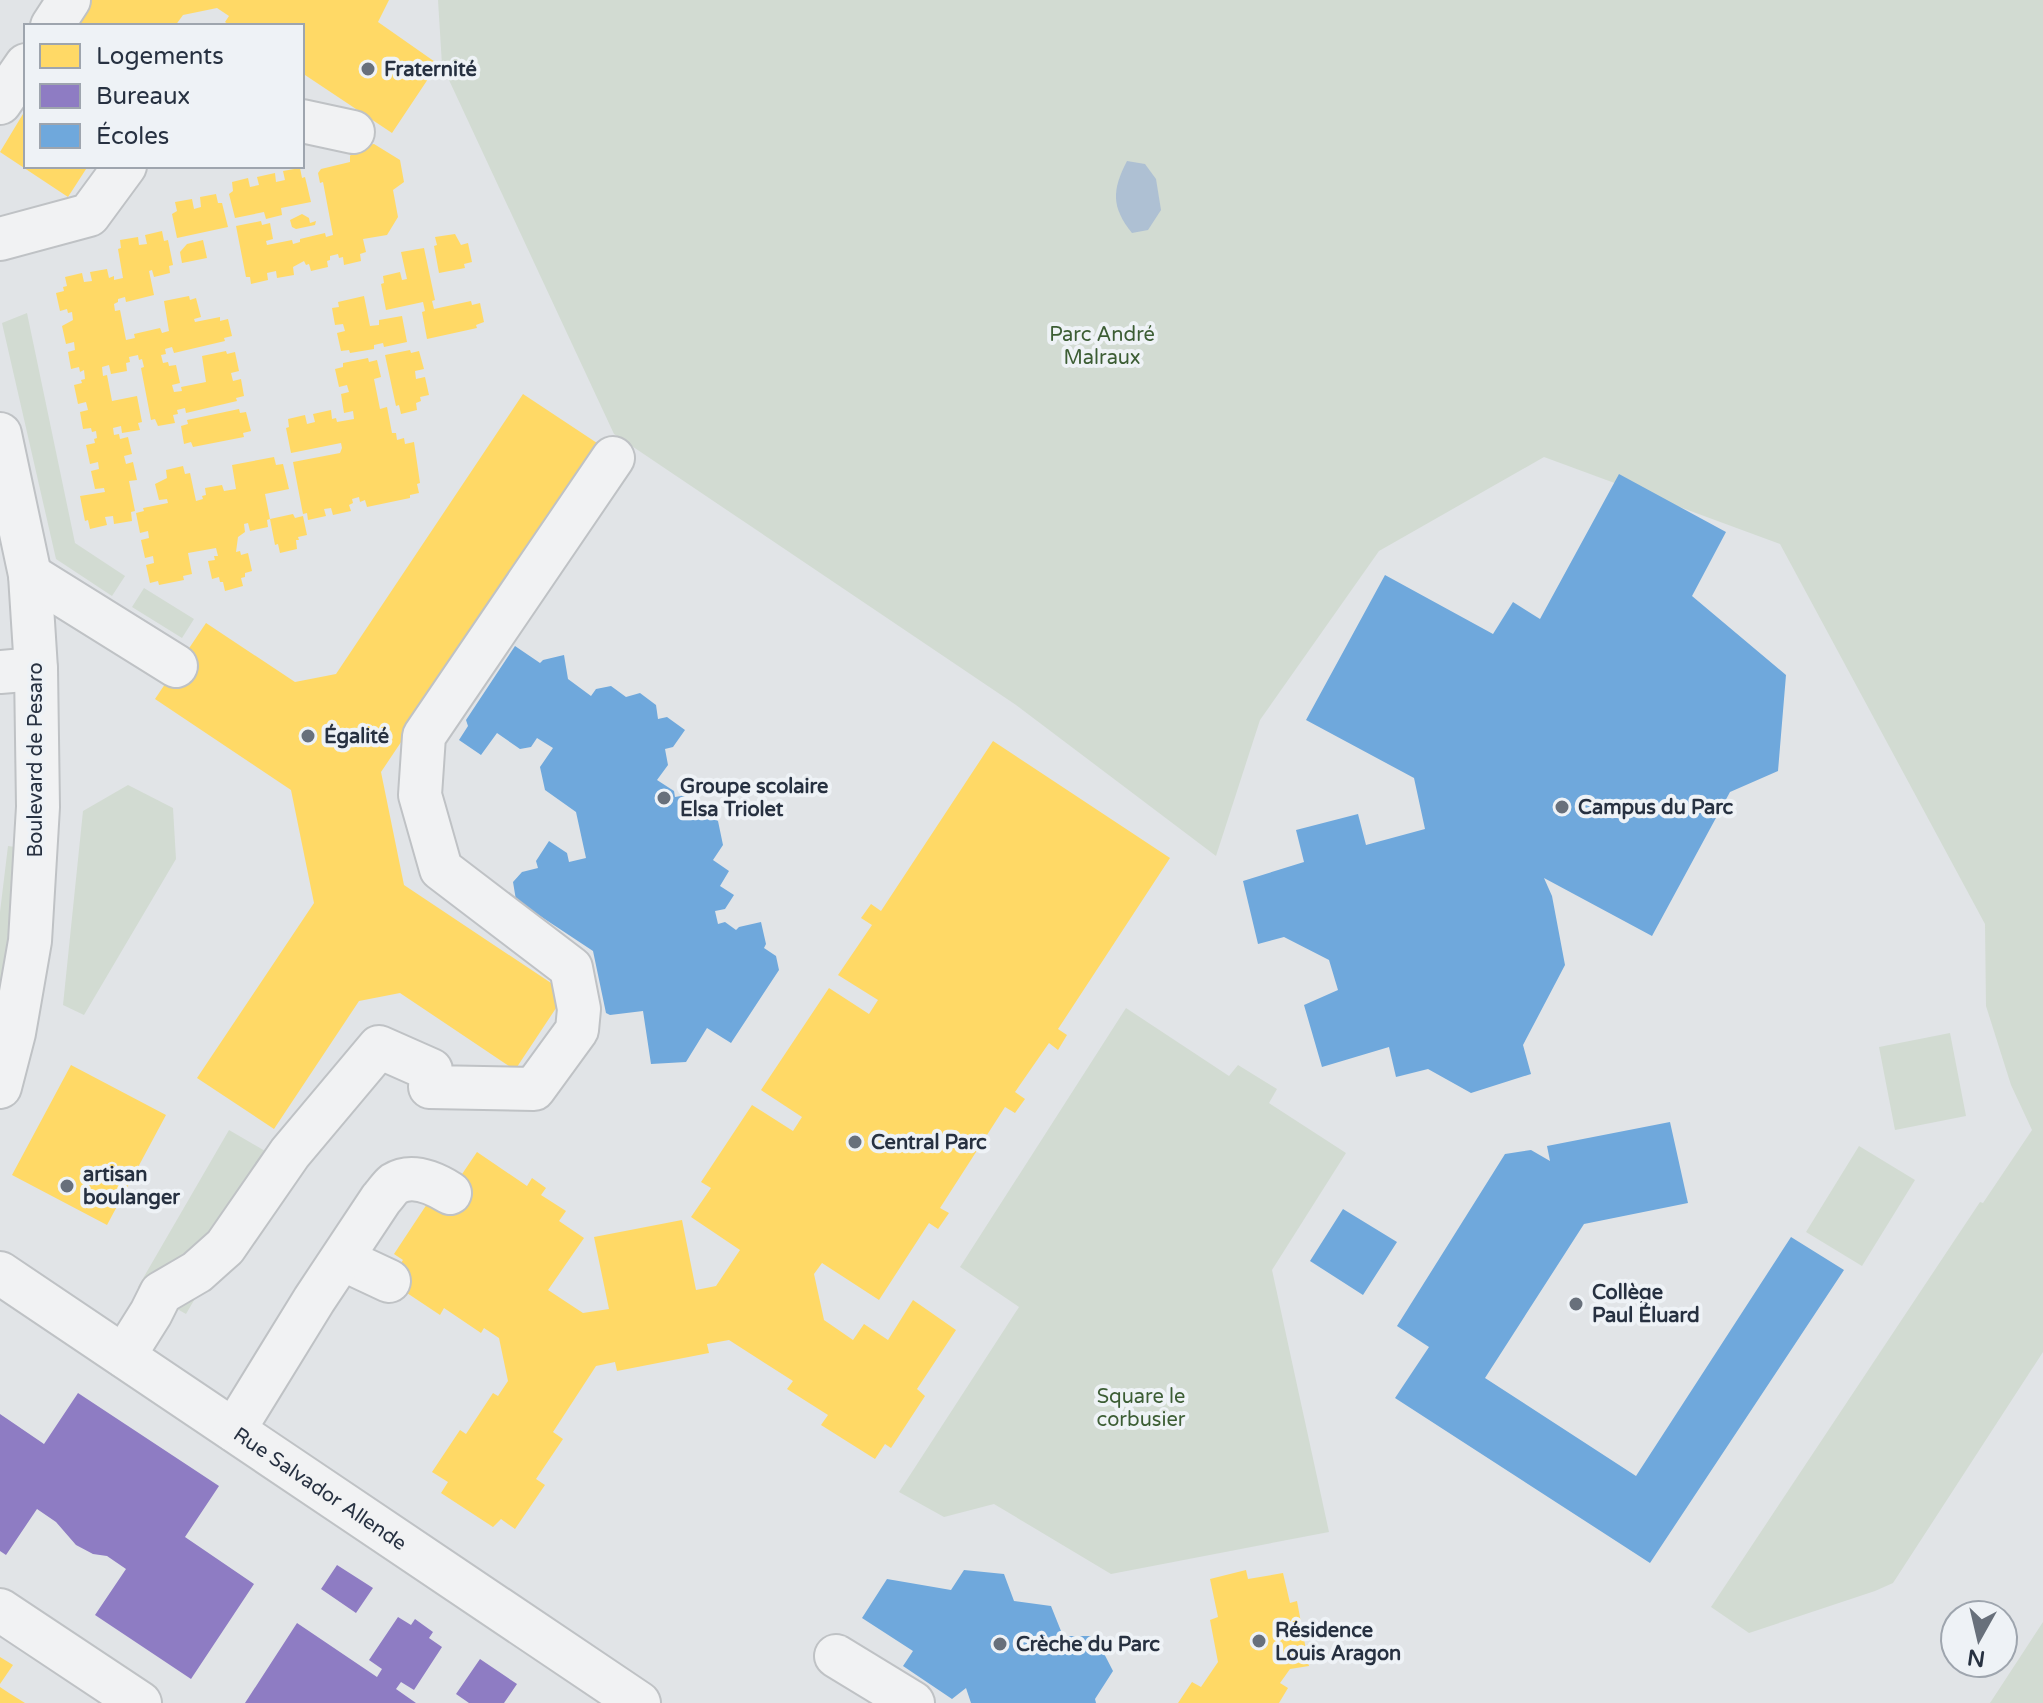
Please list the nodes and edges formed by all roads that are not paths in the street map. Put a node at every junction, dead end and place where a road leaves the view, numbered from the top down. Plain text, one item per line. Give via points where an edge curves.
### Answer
1 (69, 0) edge
2 (53, 24) edge
3 (24, 68) edge
4 (0, 103) edge
5 (304, 121) edge
6 (353, 132) dead end
7 (124, 168) edge
8 (0, 239) edge
9 (0, 434) edge
10 (613, 458) dead end
11 (30, 575) junction
12 (176, 666) dead end
13 (18, 671) edge
14 (0, 1087) edge
15 (450, 1193) dead end
16 (342, 1259) junction
17 (0, 1273) edge
18 (389, 1281) dead end
19 (124, 1356) junction
20 (234, 1430) junction
21 (0, 1610) edge
22 (836, 1656) dead end
23 (590, 1690) edge
24 (140, 1703) edge
25 (639, 1703) edge
26 (913, 1703) edge

1 - 2 street
3 - 4 street
5 - 6 street
7 - 8 street via 89,215
9 - 11 street, Boulevard de Pesaro
10 - 19 street via 424,736 420,795 441,869 571,968 579,1009 577,1030 534,1089 430,1087 431,1070 379,1047 290,1153 225,1247 161,1293
11 - 12 street
11 - 13 street, Boulevard de Pesaro
13 - 14 street, Boulevard de Pesaro via 38,807 30,941
15 - 16 street via 432,1182 394,1184
16 - 18 street
16 - 20 street
17 - 19 street, Rue Salvador Allende
19 - 20 street, Rue Salvador Allende
20 - 23 street, Rue Salvador Allende
21 - 24 street
22 - 26 street
23 - 25 street, Rue Salvador Allende

